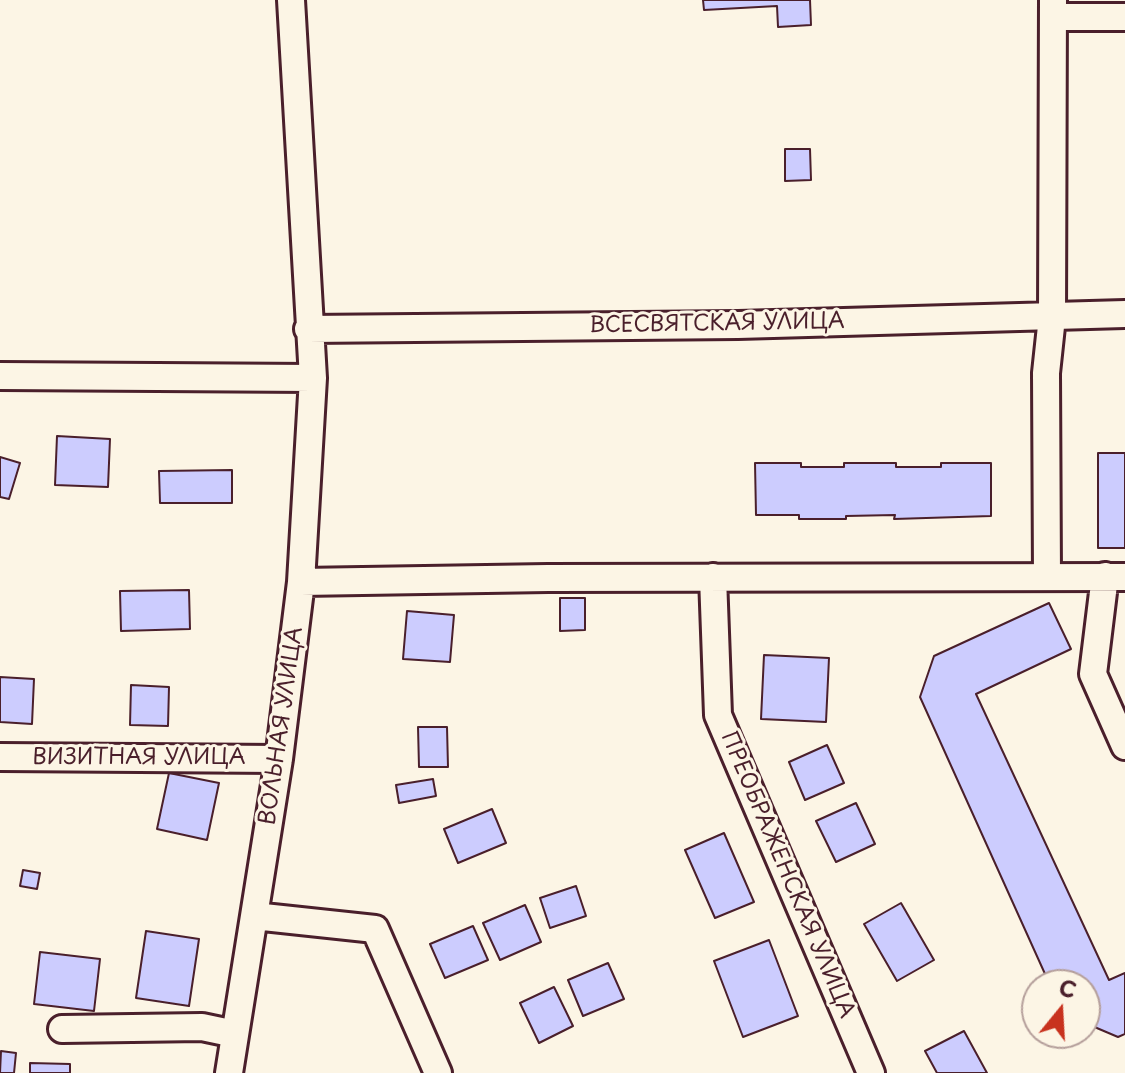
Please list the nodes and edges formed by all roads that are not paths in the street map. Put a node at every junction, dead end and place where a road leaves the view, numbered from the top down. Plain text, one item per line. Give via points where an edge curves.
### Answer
1 (291, 0) edge
2 (1053, 9) edge
3 (1125, 17) edge
4 (1125, 314) edge
5 (1052, 317) junction
6 (308, 329) junction
7 (0, 376) edge
8 (313, 378) junction
9 (713, 577) junction
10 (1047, 577) junction
11 (1115, 577) edge
12 (301, 582) junction
13 (1125, 746) edge
14 (0, 757) edge
15 (279, 759) junction
16 (254, 916) junction
17 (62, 1029) dead end
18 (235, 1034) junction
19 (229, 1073) edge
20 (438, 1073) edge
21 (871, 1073) edge

1 - 6 street, ВОЛЬНАЯ УЛИЦА
2 - 3 street
2 - 5 street
4 - 5 street, ВСЕСВЯТСКАЯ УЛИЦА
5 - 6 street, ВСЕСВЯТСКАЯ УЛИЦА
5 - 10 street via 1046,373
6 - 8 street, ВОЛЬНАЯ УЛИЦА
7 - 8 street
8 - 12 street, ВОЛЬНАЯ УЛИЦА
9 - 10 street
9 - 12 street
9 - 21 street, ПРЕОБРАЖЕНСКАЯ УЛИЦА via 718,715
10 - 11 street
11 - 13 street via 1093,674
12 - 15 street, ВОЛЬНАЯ УЛИЦА
14 - 15 street, ВИЗИТНАЯ УЛИЦА
15 - 16 street, ВОЛЬНАЯ УЛИЦА
16 - 18 street, ВОЛЬНАЯ УЛИЦА
16 - 20 street via 375,929
17 - 18 street via 202,1027
18 - 19 street, ВОЛЬНАЯ УЛИЦА

